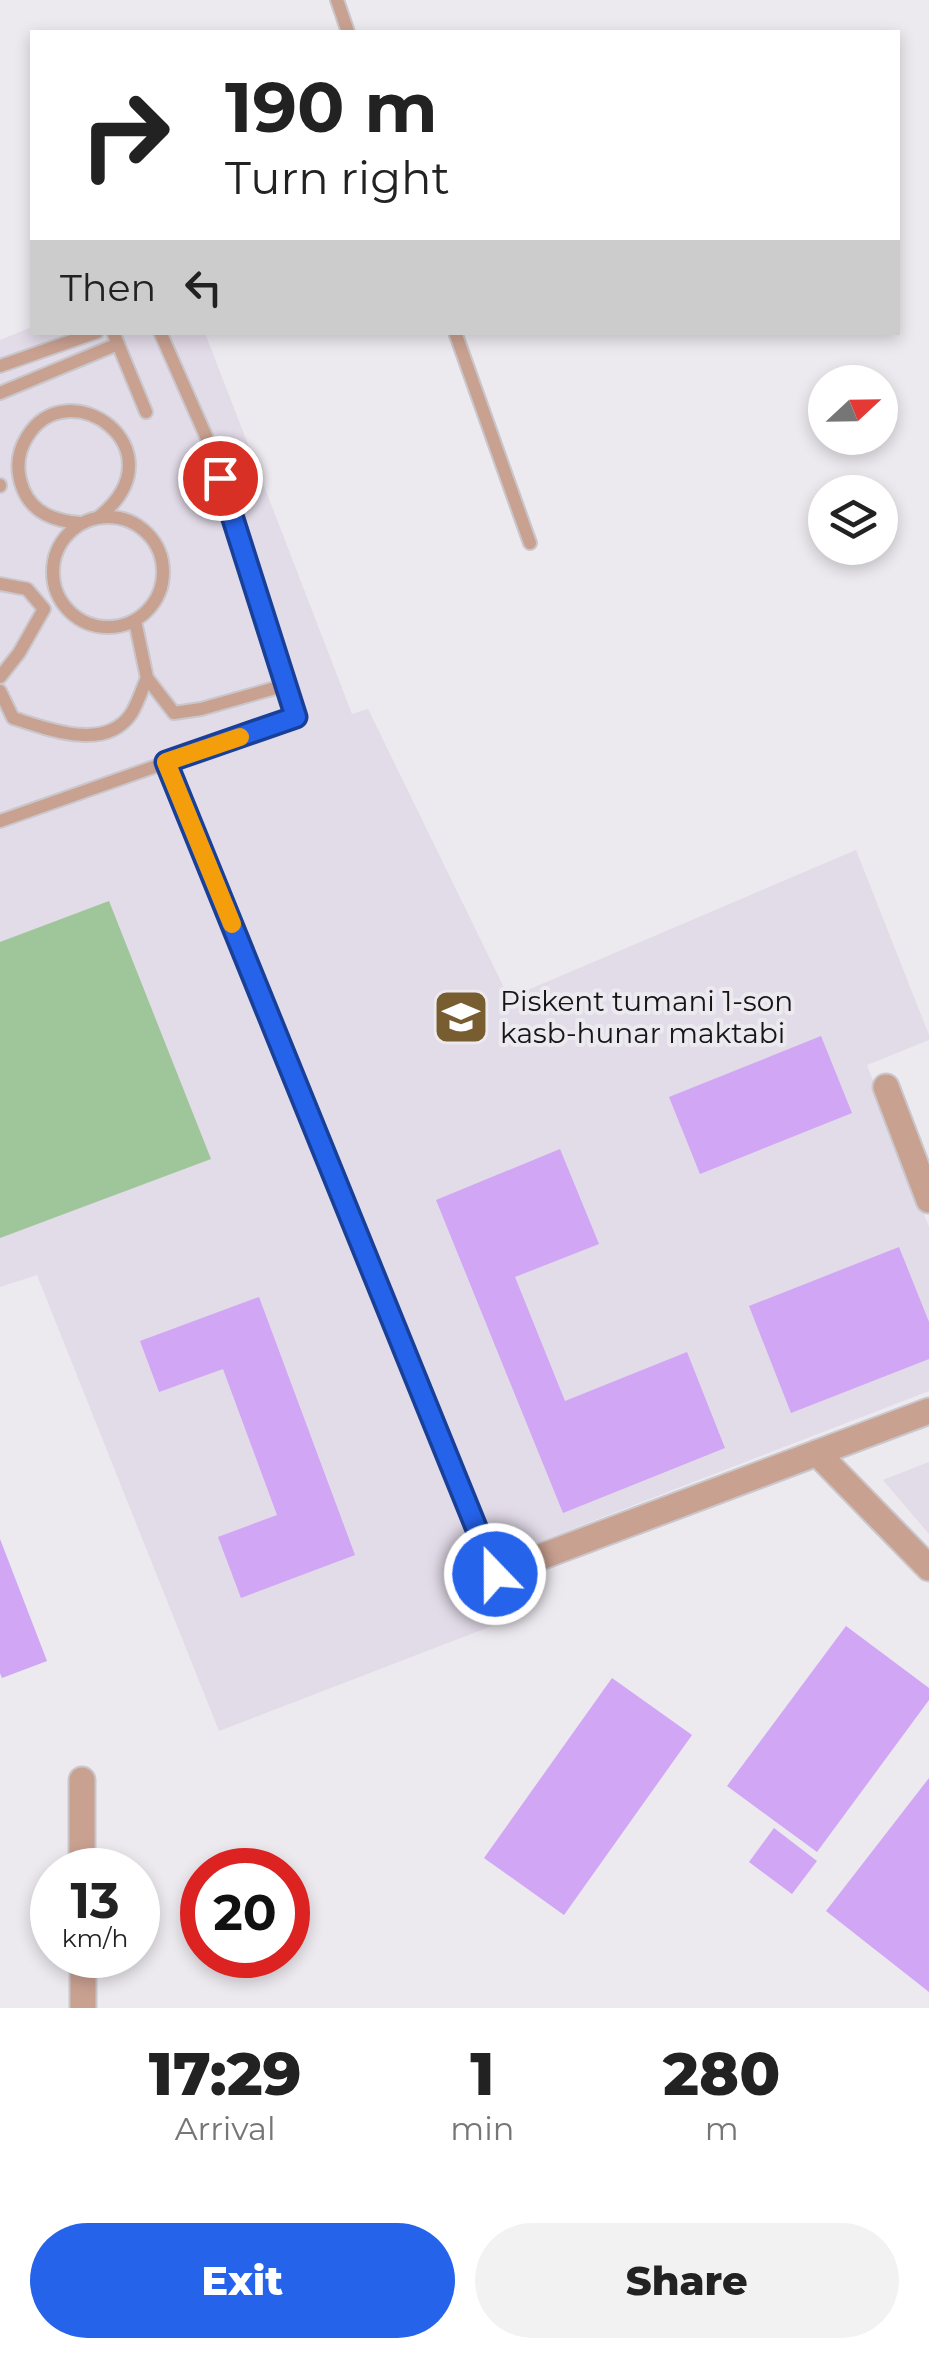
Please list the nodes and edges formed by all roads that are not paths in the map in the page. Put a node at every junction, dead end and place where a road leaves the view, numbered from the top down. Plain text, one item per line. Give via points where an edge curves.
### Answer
1 (337, 0) edge
2 (347, 30) edge
3 (88, 335) edge
4 (161, 335) edge
5 (456, 335) edge
6 (115, 338) edge
7 (0, 366) edge
8 (0, 392) edge
9 (146, 412) dead end
10 (100, 516) junction
11 (80, 523) junction
12 (530, 544) dead end
13 (0, 584) edge
14 (135, 622) junction
15 (0, 676) edge
16 (147, 678) junction
17 (286, 685) junction
18 (0, 691) edge
19 (166, 762) junction
20 (0, 821) edge
21 (886, 1087) dead end
22 (929, 1200) edge
23 (929, 1410) edge
24 (816, 1453) junction
25 (929, 1568) edge
26 (495, 1574) joint
27 (82, 1780) dead end
28 (82, 1848) edge
29 (83, 1978) edge
30 (83, 2008) edge

1 - 2 lane
3 - 7 lane
4 - 17 lane via 209,443
5 - 12 lane
6 - 8 lane
6 - 9 lane
10 - 11 lane
10 - 11 lane via 118,502 129,458 106,421 65,412 29,433 18,474 39,511
10 - 14 lane via 141,526 164,563 152,607
11 - 14 lane via 54,557 60,599 93,626
13 - 15 lane via 27,589 44,609
14 - 16 lane
16 - 17 lane via 174,712
16 - 18 lane via 130,717 101,734 66,734 13,718
17 - 19 lane via 296,717
19 - 20 lane
19 - 26 lane
21 - 22 street
23 - 24 street
24 - 25 street
24 - 26 street
27 - 28 street
29 - 30 street

